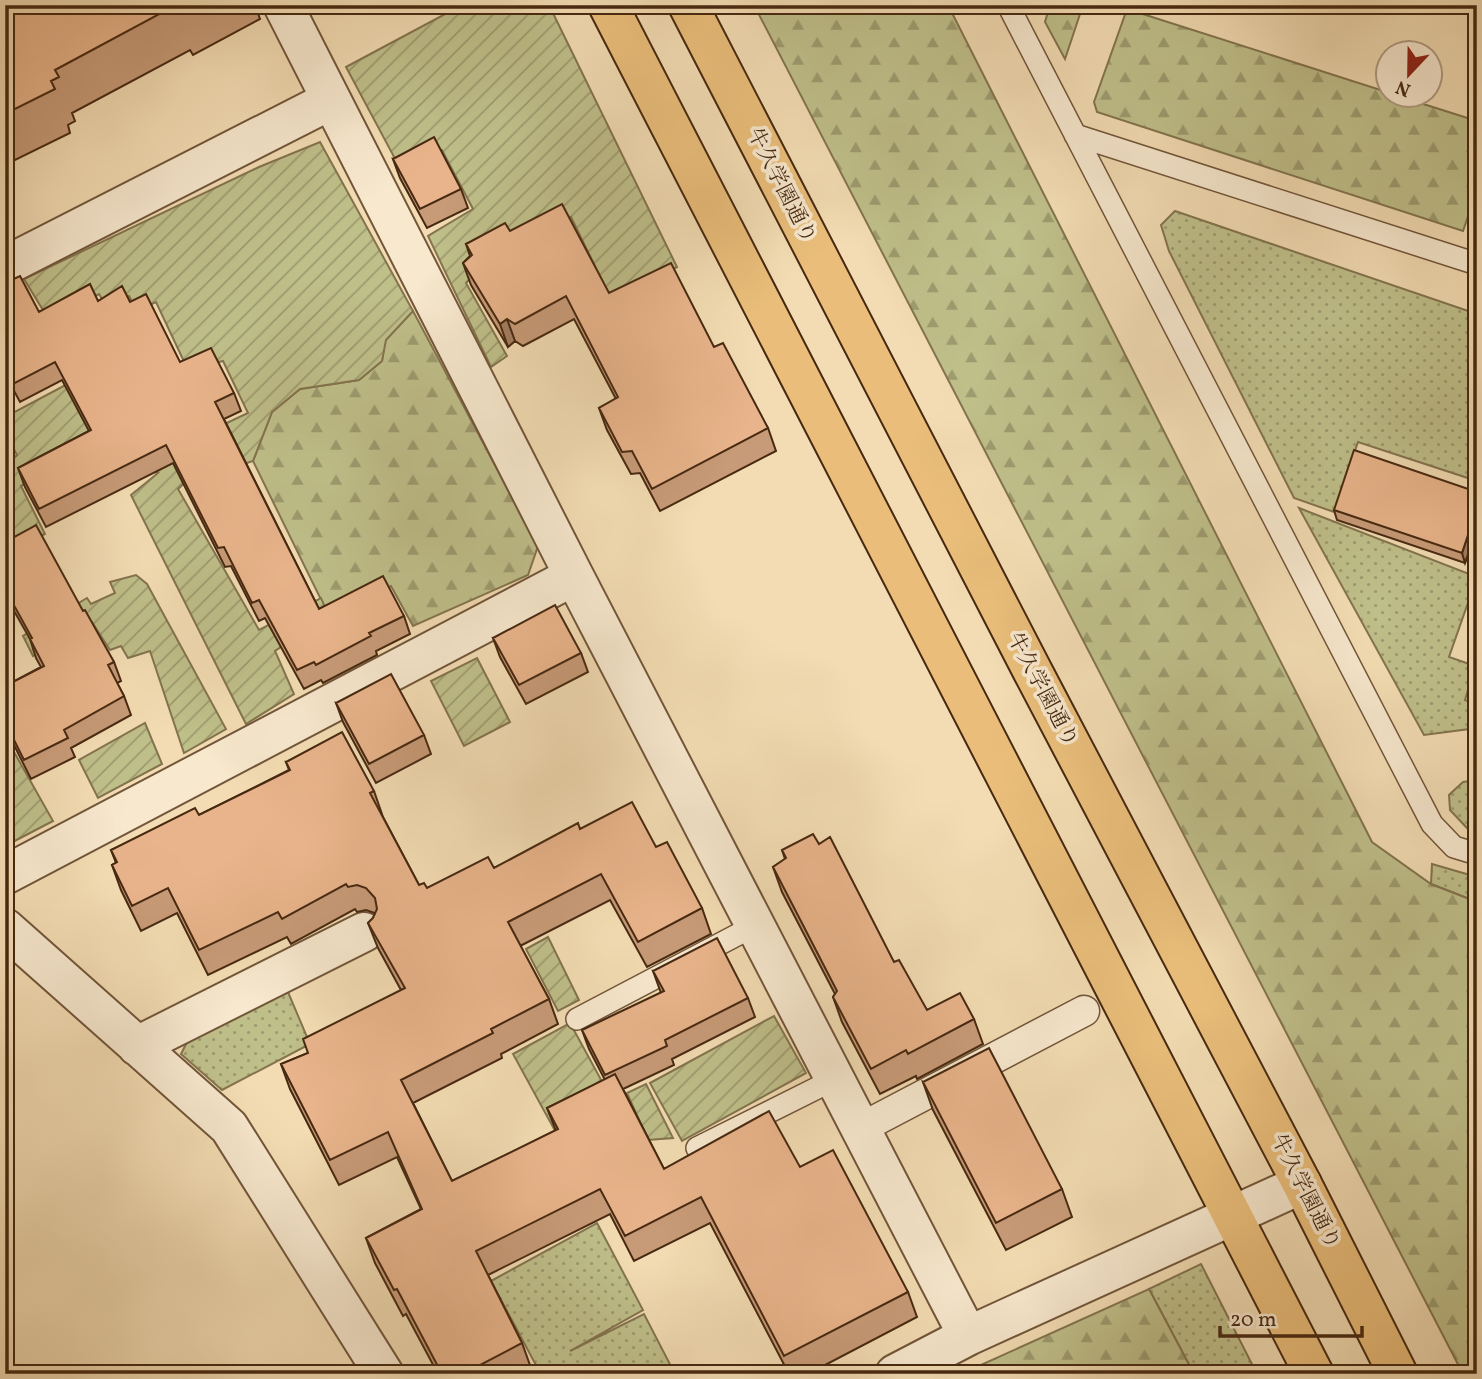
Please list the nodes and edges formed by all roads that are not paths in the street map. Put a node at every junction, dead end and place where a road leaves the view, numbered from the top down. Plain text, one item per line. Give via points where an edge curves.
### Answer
1 (283, 5) edge
2 (608, 5) edge
3 (688, 5) edge
4 (1008, 5) edge
5 (331, 100) junction
6 (1075, 135) junction
7 (1477, 264) edge
8 (5, 266) edge
9 (574, 576) junction
10 (1477, 854) edge
11 (5, 875) edge
12 (756, 925) junction
13 (5, 928) edge
14 (364, 932) dead end
15 (1084, 1011) dead end
16 (577, 1019) dead end
17 (137, 1046) junction
18 (835, 1079) junction
19 (860, 1128) junction
20 (698, 1148) edge
21 (1302, 1184) junction
22 (1233, 1216) junction
23 (968, 1336) junction
24 (383, 1374) edge
25 (895, 1374) edge
26 (1314, 1374) edge
27 (1398, 1374) edge

1 - 5 street
2 - 22 highway
3 - 21 highway, 牛久学園通り
4 - 6 lane
5 - 8 street
5 - 9 street
6 - 7 lane
6 - 10 lane via 1432,824 1454,847
9 - 11 street
9 - 12 street
12 - 16 lane
12 - 18 street
13 - 17 street
14 - 17 street
15 - 19 street
17 - 24 street via 229,1126
18 - 19 street
18 - 20 lane
19 - 23 street
21 - 22 street
21 - 27 highway, 牛久学園通り
22 - 23 street
22 - 26 highway
23 - 25 street

